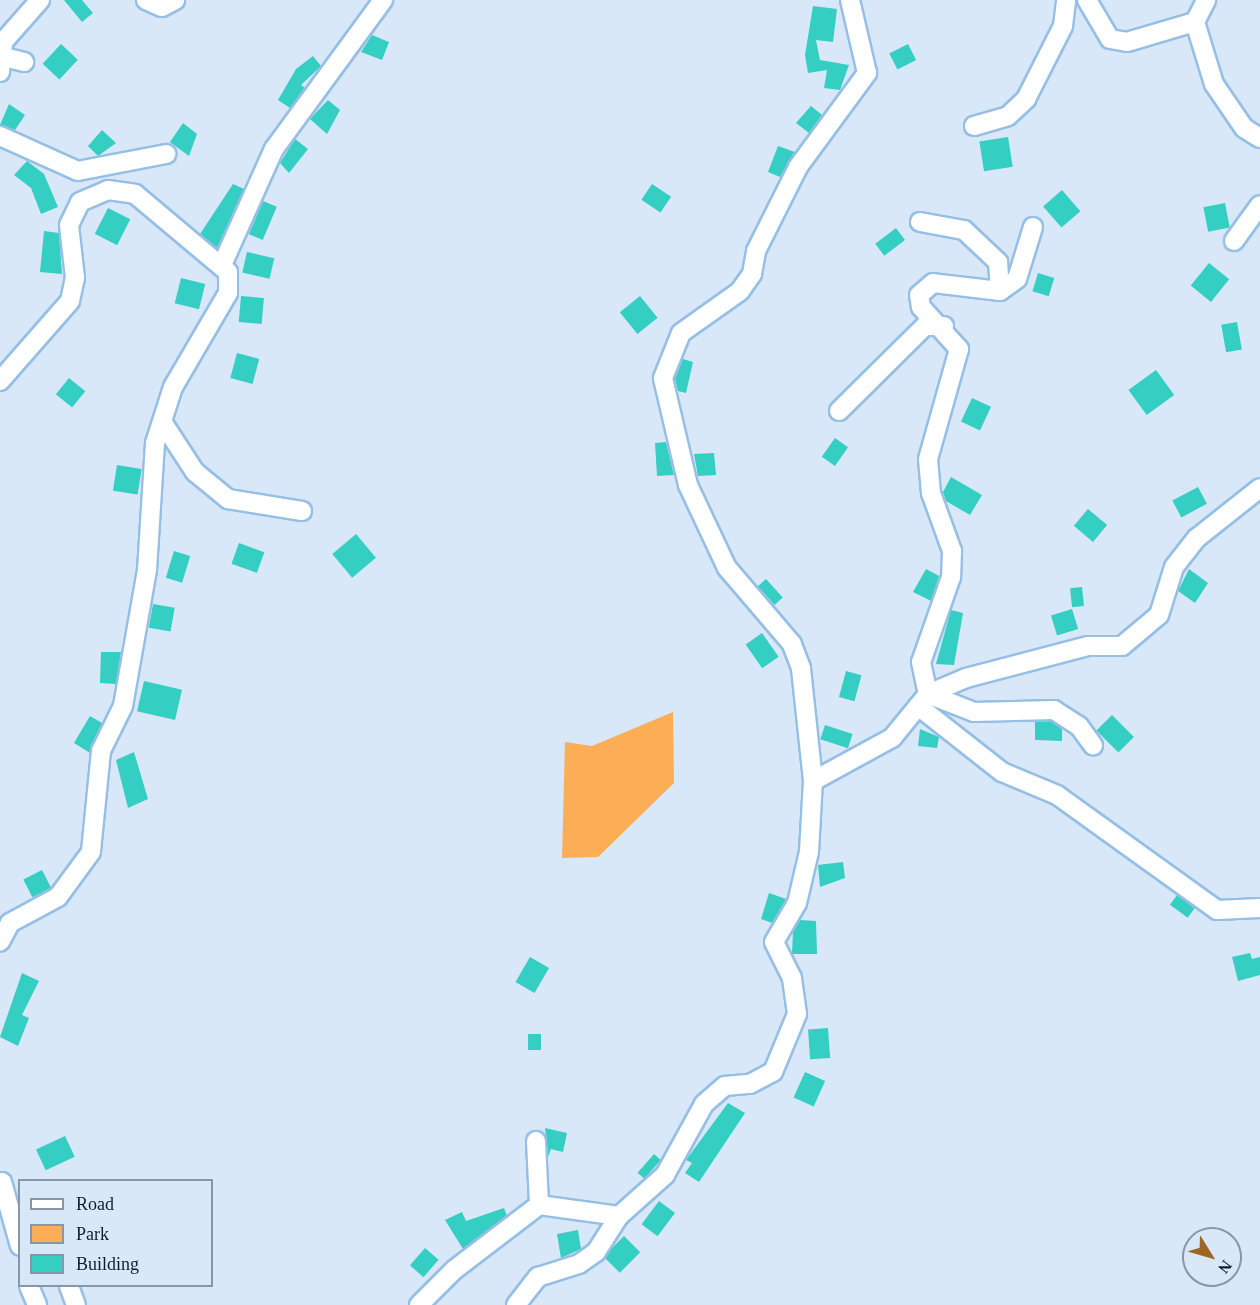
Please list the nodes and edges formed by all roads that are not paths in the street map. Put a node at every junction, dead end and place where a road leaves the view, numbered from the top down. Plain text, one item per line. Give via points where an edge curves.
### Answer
1 (40, 0) edge
2 (146, 0) edge
3 (175, 0) edge
4 (382, 0) edge
5 (850, 0) edge
6 (1066, 0) edge
7 (1087, 0) edge
8 (1206, 0) edge
9 (1195, 22) junction
10 (0, 62) edge
11 (24, 62) dead end
12 (974, 126) dead end
13 (0, 136) edge
14 (1260, 138) edge
15 (166, 154) dead end
16 (126, 159) junction
17 (135, 194) junction
18 (1260, 205) edge
19 (920, 222) dead end
20 (1033, 227) dead end
21 (1234, 241) dead end
22 (222, 265) junction
23 (1000, 291) junction
24 (944, 326) junction
25 (0, 381) edge
26 (838, 411) dead end
27 (163, 423) junction
28 (1260, 488) edge
29 (302, 511) dead end
30 (923, 700) junction
31 (1093, 745) dead end
32 (813, 781) junction
33 (1260, 908) edge
34 (0, 942) edge
35 (536, 1141) dead end
36 (1, 1181) edge
37 (18, 1202) edge
38 (539, 1205) junction
39 (619, 1216) junction
40 (18, 1239) edge
41 (29, 1287) edge
42 (69, 1287) edge
43 (37, 1305) edge
44 (76, 1305) edge
45 (419, 1305) edge
46 (516, 1305) edge

1 - 10 street via 3,42
2 - 3 street via 162,7
4 - 22 street via 274,149
5 - 32 street via 867,73 798,167 756,251 752,274 740,291 681,333 663,378 688,485 727,568 792,644 801,668
6 - 12 street via 1063,26 1026,99 1008,116
7 - 9 street via 1101,29 1119,40
8 - 9 street
9 - 14 street via 1214,84 1244,128
10 - 11 street
13 - 16 street via 78,171
15 - 16 street
16 - 17 street
17 - 22 street
17 - 25 street via 108,190 80,202 72,212 75,278 70,301
18 - 21 street
19 - 23 street via 964,230 998,262
20 - 23 street via 1017,279
22 - 27 street via 228,293 173,387
23 - 24 street via 933,283 919,295 921,307
24 - 26 street via 925,327
24 - 30 street via 960,349 928,459 931,493 952,551 951,577 921,662
27 - 29 street via 195,472 228,499
27 - 34 street via 155,443 150,548 133,659 123,706 101,751 91,852 58,897 10,923
28 - 30 street via 1197,538 1174,567 1159,615 1122,646 1064,651 966,678
30 - 31 street via 974,711 1054,710 1079,726
30 - 32 street via 892,738
30 - 33 street via 1002,772 1057,795 1217,910
32 - 39 street via 803,884 774,942 792,978 797,1014 783,1058 773,1072 750,1084 725,1086 704,1104 665,1175
35 - 38 street
36 - 37 street
36 - 40 street
38 - 39 street
38 - 45 street via 454,1270
39 - 46 street via 589,1259 538,1277
41 - 43 street
42 - 44 street

